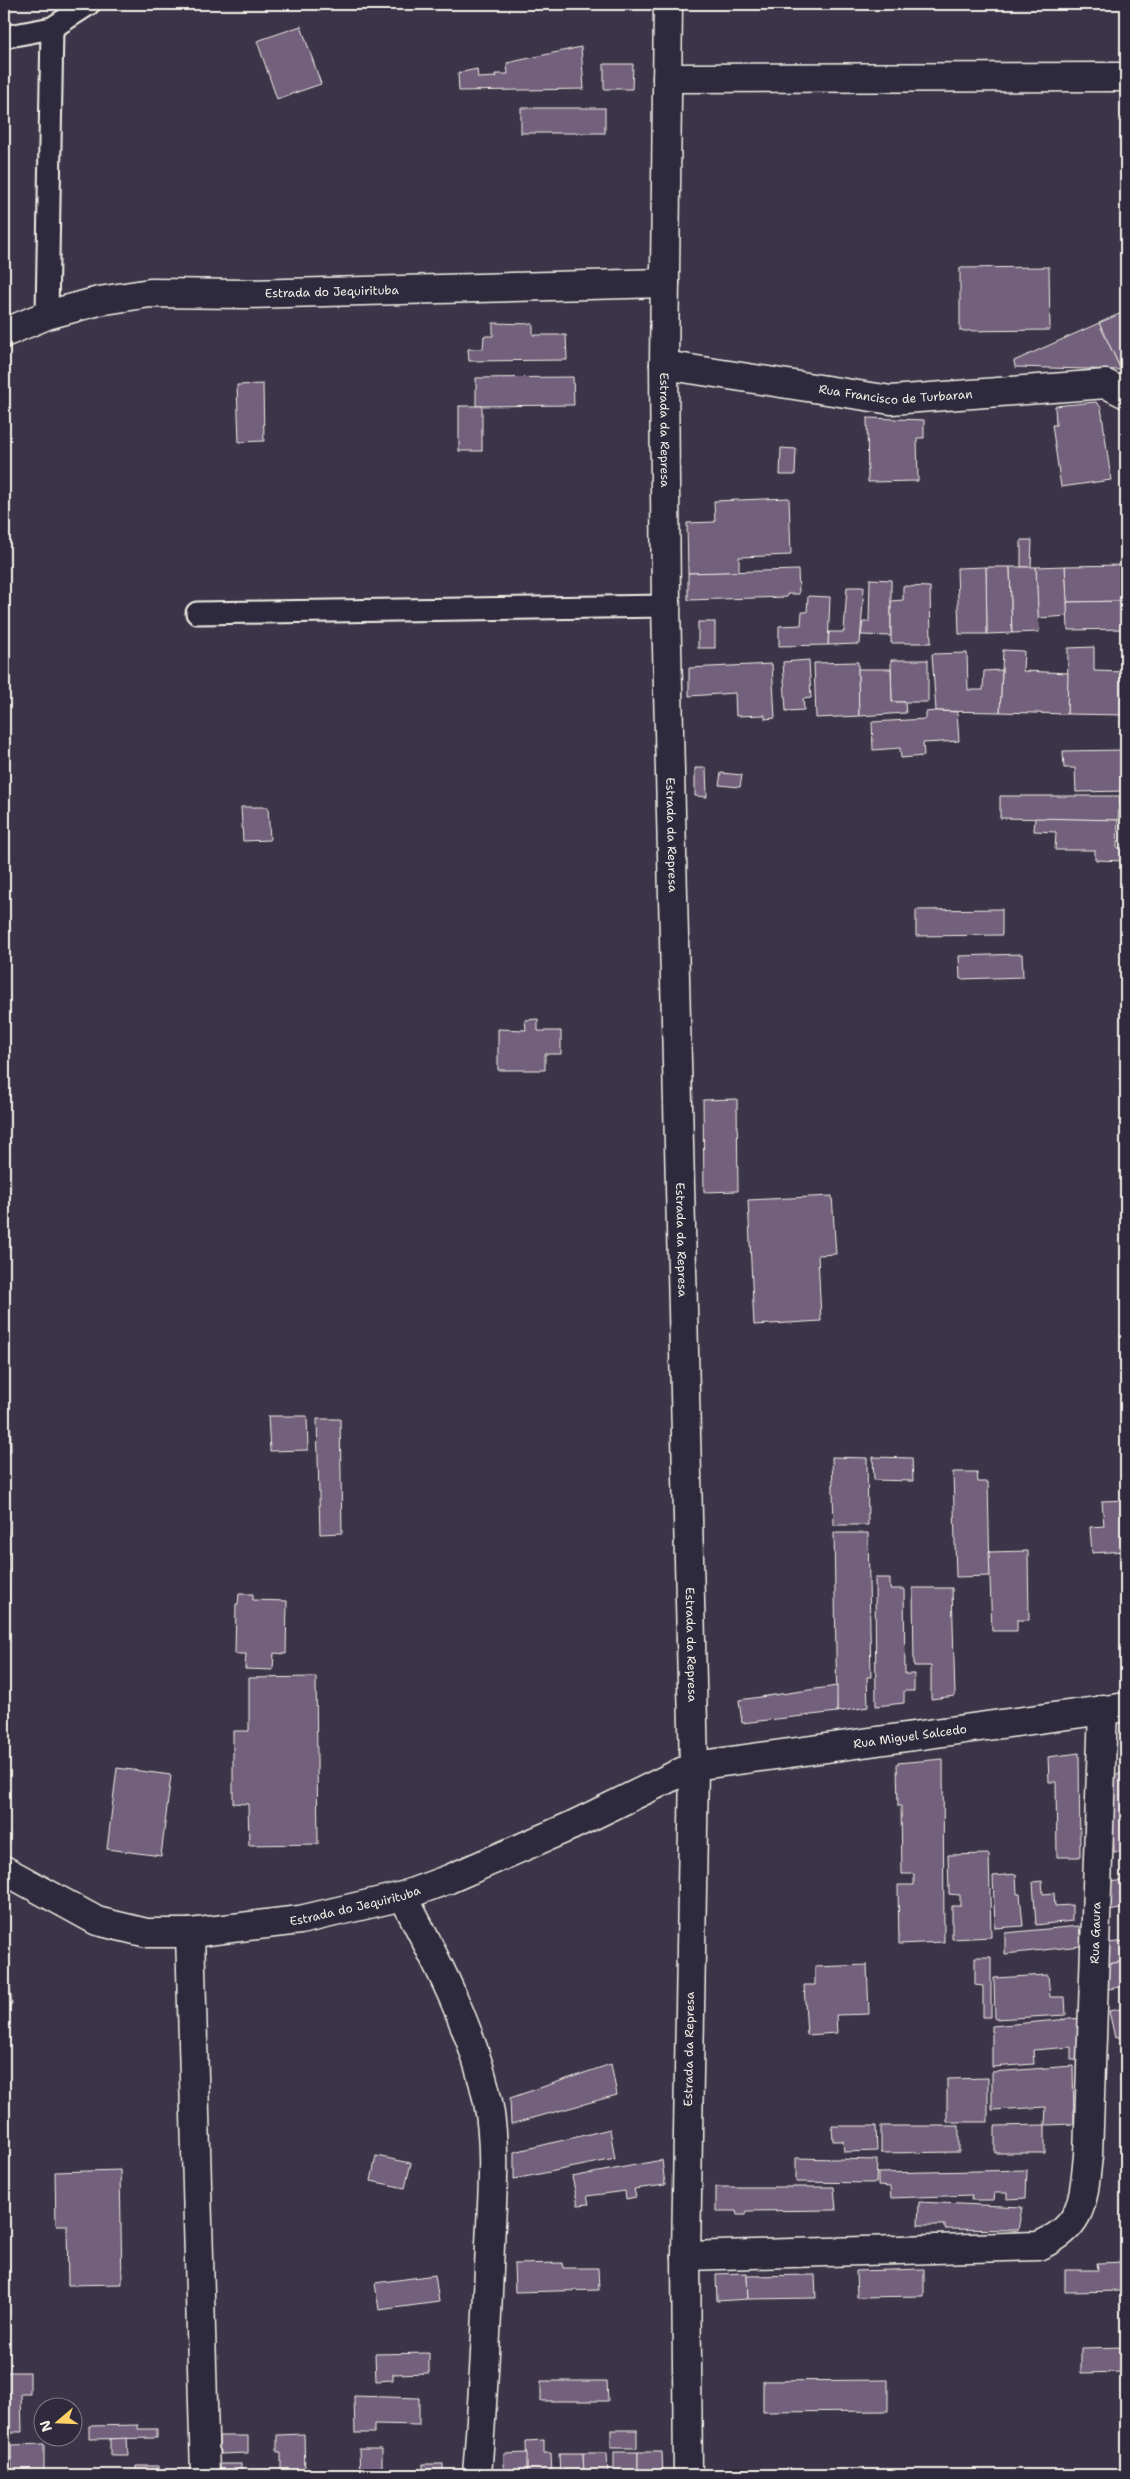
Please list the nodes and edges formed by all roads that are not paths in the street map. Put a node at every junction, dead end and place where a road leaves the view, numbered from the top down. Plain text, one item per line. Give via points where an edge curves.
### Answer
1 (89, 4) edge
2 (668, 4) edge
3 (52, 28) junction
4 (4, 37) edge
5 (1120, 77) dead end
6 (667, 78) junction
7 (665, 283) junction
8 (47, 315) junction
9 (4, 333) edge
10 (664, 365) junction
11 (1126, 394) edge
12 (666, 606) junction
13 (197, 613) dead end
14 (1115, 1708) edge
15 (694, 1766) junction
16 (4, 1870) edge
17 (403, 1896) junction
18 (190, 1933) junction
19 (686, 2256) junction
20 (205, 2475) edge
21 (477, 2475) edge
22 (688, 2475) edge

1 - 3 lane
2 - 6 street, Estrada da Represa
3 - 4 lane
3 - 8 lane
5 - 6 street
6 - 7 street, Estrada da Represa
7 - 8 street, Estrada do Jequirituba via 257,294 150,293 99,301
7 - 10 street, Estrada da Represa
8 - 9 street, Estrada do Jequirituba
10 - 11 street, Rua Francisco de Turbaran via 891,400 1106,384
10 - 12 street, Estrada da Represa
12 - 13 lane
12 - 15 street, Estrada da Represa
14 - 15 street, Rua Miguel Salcedo
14 - 19 street, Rua Gaura via 1088,2156 1084,2198 1073,2223 1055,2239 1038,2246 1006,2249
15 - 17 street, Estrada do Jequirituba via 570,1826
15 - 19 street, Estrada da Represa
16 - 18 street, Estrada do Jequirituba via 97,1921 147,1933
17 - 18 street, Estrada do Jequirituba via 300,1920
17 - 21 street via 433,1954 469,2037 488,2102 492,2217
18 - 20 street
19 - 22 street, Estrada da Represa

